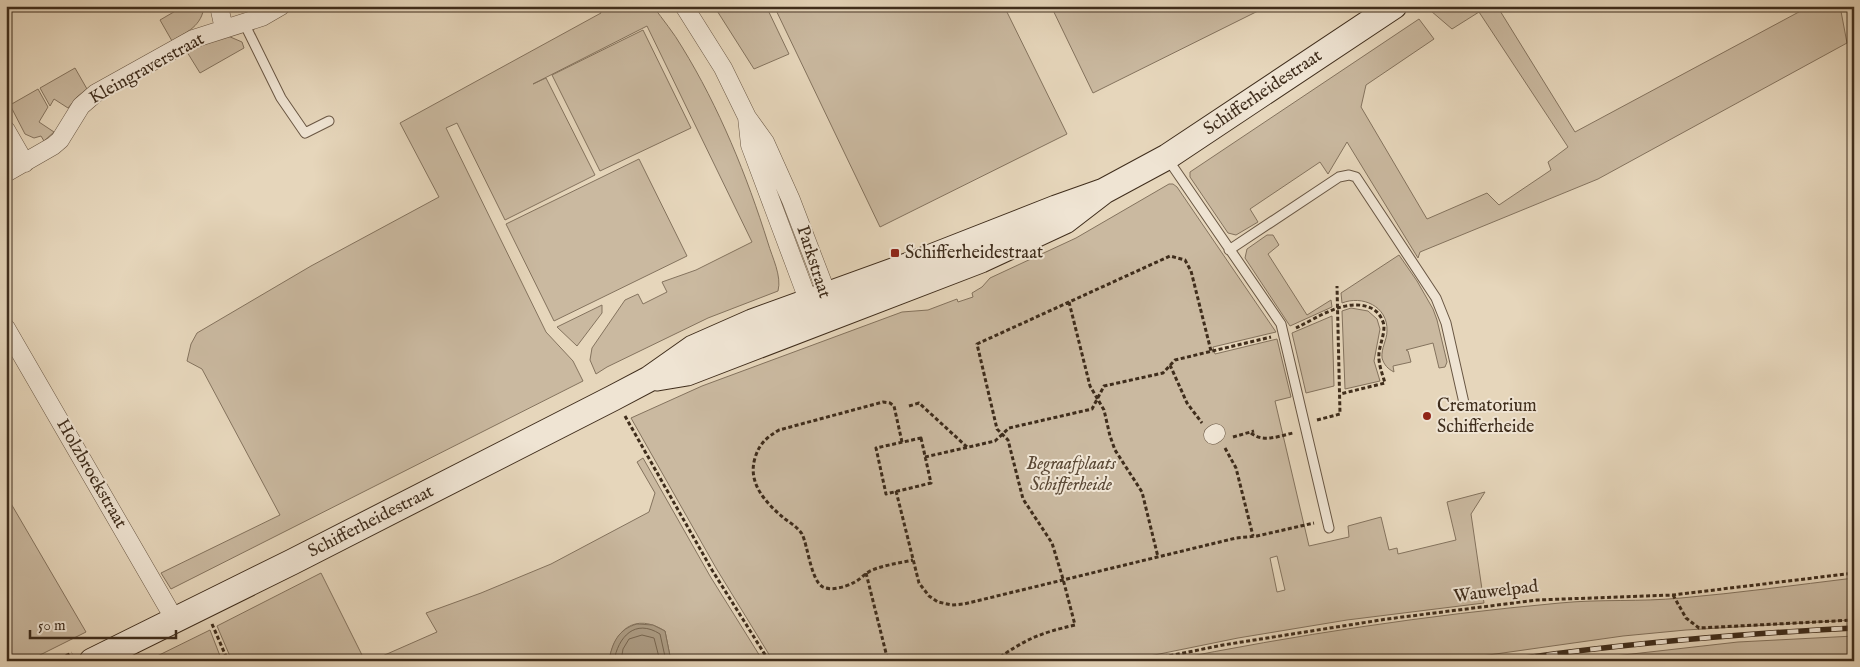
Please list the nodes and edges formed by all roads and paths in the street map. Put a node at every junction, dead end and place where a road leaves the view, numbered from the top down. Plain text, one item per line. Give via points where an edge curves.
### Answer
1 (219, 6) edge
2 (281, 6) edge
3 (684, 6) edge
4 (1394, 6) edge
5 (244, 22) junction
6 (224, 29) junction
7 (329, 121) dead end
8 (6, 130) edge
9 (1167, 157) junction
10 (25, 163) junction
11 (6, 173) edge
12 (1104, 191) junction
13 (1229, 250) junction
14 (1337, 286) dead end
15 (818, 297) junction
16 (1069, 302) junction
17 (1337, 309) junction
18 (827, 319) junction
19 (6, 328) edge
20 (1283, 334) junction
21 (1211, 350) junction
22 (649, 379) junction
23 (1340, 394) junction
24 (613, 398) junction
25 (1098, 398) junction
26 (1464, 403) dead end
27 (910, 406) dead end
28 (1305, 427) junction
29 (1251, 433) dead end
30 (1002, 434) junction
31 (902, 442) junction
32 (967, 448) junction
33 (925, 457) junction
34 (896, 491) junction
35 (1328, 524) joint
36 (1158, 556) junction
37 (913, 560) junction
38 (1854, 573) edge
39 (866, 574) junction
40 (1063, 579) junction
41 (1674, 595) junction
42 (175, 620) junction
43 (211, 620) dead end
44 (1854, 620) edge
45 (92, 661) edge
46 (228, 661) edge
47 (769, 661) edge
48 (888, 661) edge
49 (995, 661) edge
50 (1144, 661) edge

1 - 6 street
2 - 5 street, Kleingraverstraat via 262,17
3 - 15 street, Parkstraat via 724,68 747,117 766,142 792,200
4 - 9 street, Schifferheidestraat
5 - 6 street, Kleingraverstraat
5 - 7 lane via 281,98 305,134
6 - 10 street, Kleingraverstraat via 193,38 96,93 81,106 60,140
8 - 10 street
9 - 12 street, Schifferheidestraat
9 - 13 lane
10 - 11 street, Kleingraverstraat
12 - 15 street, Schifferheidestraat
12 - 18 street, Schifferheidestraat via 1065,221 981,260
13 - 20 lane via 1281,324
13 - 26 lane via 1339,177 1356,177 1439,304
14 - 17 path
15 - 18 street, Parkstraat
15 - 22 street, Schifferheidestraat via 693,348
16 - 21 path via 1170,256 1185,260 1191,271
16 - 25 path via 1090,386
16 - 30 path via 977,344 997,429
17 - 20 path
17 - 23 path
17 - 23 path via 1350,305 1364,306 1380,315 1384,330 1379,359 1386,382
18 - 22 street, Schifferheidestraat via 687,373
19 - 42 street, Holzbroekstraat
20 - 21 path
20 - 28 lane
21 - 25 path via 1175,360 1162,373 1104,386
22 - 24 street, Schifferheidestraat
23 - 28 path via 1340,414
24 - 42 street, Schifferheidestraat
24 - 47 path via 712,570
25 - 30 path via 1092,409 1009,428
25 - 36 path via 1115,450 1142,492
27 - 32 path via 918,403
28 - 29 path via 1266,439
28 - 35 lane
30 - 32 path via 995,441
30 - 40 path via 1008,440 1023,499 1052,543
31 - 33 path via 921,438
31 - 34 path via 876,448 886,494
31 - 39 path via 894,406 883,402 779,430 759,446 754,462 754,482 771,506 800,532 818,583 833,588 853,583
32 - 33 path
33 - 34 path via 931,483
34 - 37 path
35 - 36 path via 1236,538
36 - 40 path
37 - 39 path via 870,570
37 - 40 path via 919,583 929,596 938,602 952,604 964,604
38 - 41 path, Wauwelpad
39 - 48 path
40 - 49 path via 1074,625 1032,637
41 - 44 path via 1686,618 1699,628
41 - 50 path, Wauwelpad via 1537,600 1387,618
42 - 45 street, Schifferheidestraat
43 - 46 path

